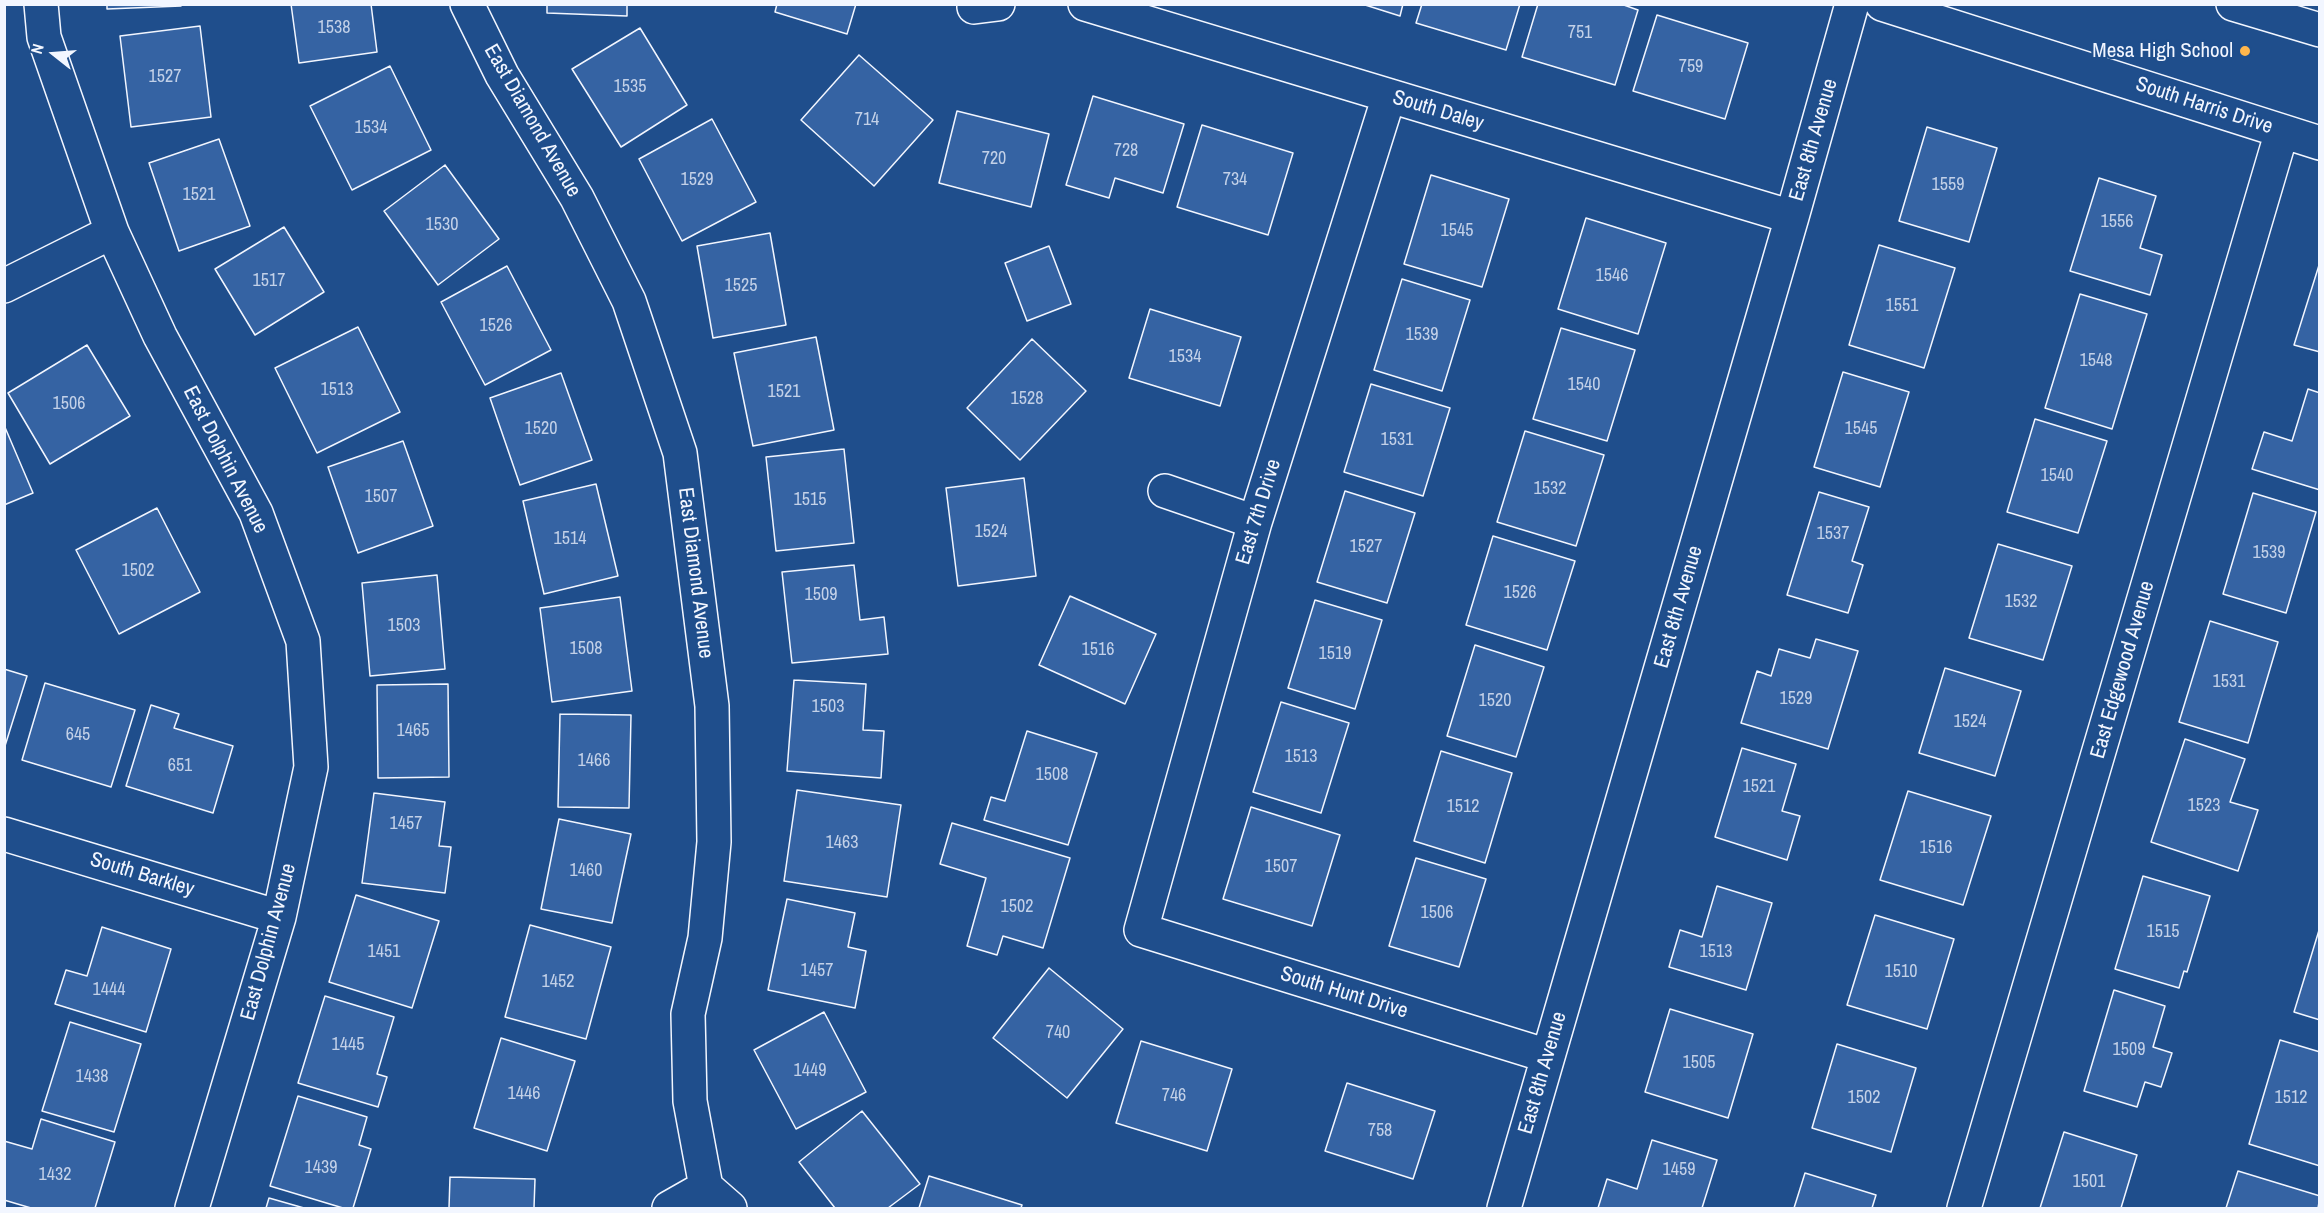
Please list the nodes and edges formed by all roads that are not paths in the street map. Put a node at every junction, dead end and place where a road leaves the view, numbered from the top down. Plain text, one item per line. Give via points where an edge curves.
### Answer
1 (41, 4) edge
2 (467, 4) edge
3 (1085, 4) edge
4 (1852, 4) edge
5 (1882, 4) edge
6 (2233, 4) edge
7 (2283, 11) edge
8 (2319, 30) edge
9 (1389, 96) junction
10 (2282, 131) junction
11 (2319, 143) edge
12 (1792, 217) junction
13 (111, 232) junction
14 (4, 286) edge
15 (1165, 491) dead end
16 (1255, 522) junction
17 (4, 834) edge
18 (279, 916) junction
19 (1141, 930) joint
20 (1548, 1056) junction
21 (718, 1198) edge
22 (192, 1209) edge
23 (669, 1209) edge
24 (1504, 1209) edge
25 (1964, 1209) edge

1 - 13 street, East Dolphin Avenue via 44,38
2 - 21 street, East Diamond Avenue via 502,75 577,198 629,301 680,453 712,706 714,842 705,938 688,1014 690,1101
3 - 9 street, South Daley
4 - 12 street, East 8th Avenue
5 - 10 street, South Harris Drive
6 - 7 street
7 - 8 street
9 - 12 street, South Daley
9 - 16 street, East 7th Drive
10 - 11 street, South Harris Drive
10 - 25 street, East Edgewood Avenue
12 - 20 street, East 8th Avenue
13 - 14 street
13 - 18 street, East Dolphin Avenue via 160,336 256,513 303,641 311,767
15 - 16 street
16 - 19 street, East 7th Drive
17 - 18 street, South Barkley
18 - 22 street, East Dolphin Avenue
19 - 20 street, South Hunt Drive
20 - 24 street, East 8th Avenue
21 - 23 street

